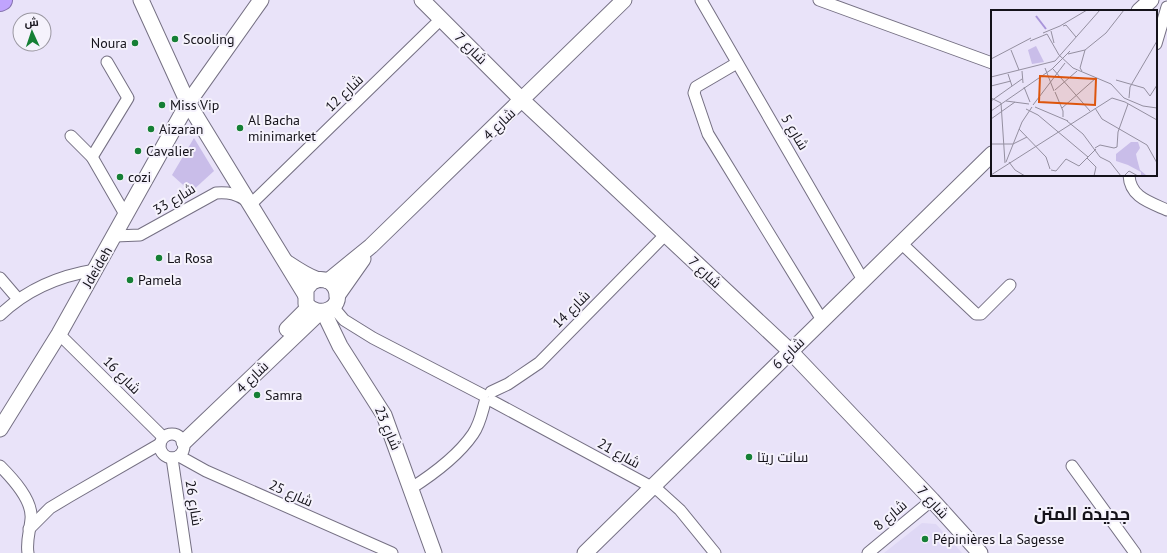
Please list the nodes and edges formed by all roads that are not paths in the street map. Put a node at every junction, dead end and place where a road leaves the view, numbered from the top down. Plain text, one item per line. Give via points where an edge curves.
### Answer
1 (142, 0) edge
2 (261, 0) edge
3 (422, 0) edge
4 (624, 0) edge
5 (701, 0) edge
6 (819, 0) edge
7 (1151, 0) edge
8 (1167, 7) edge
9 (1141, 10) edge
10 (441, 19) junction
11 (1157, 41) edge
12 (107, 62) dead end
13 (737, 63) junction
14 (991, 63) edge
15 (523, 101) junction
16 (188, 103) junction
17 (71, 136) dead end
18 (991, 155) edge
19 (92, 157) junction
20 (1129, 176) edge
21 (249, 203) junction
22 (1167, 210) edge
23 (126, 216) junction
24 (665, 235) junction
25 (115, 236) junction
26 (901, 243) junction
27 (371, 246) junction
28 (284, 260) junction
29 (95, 270) junction
30 (0, 278) edge
31 (322, 280) junction
32 (863, 280) junction
33 (1010, 285) dead end
34 (18, 299) junction
35 (322, 305) junction
36 (0, 315) edge
37 (822, 320) junction
38 (59, 334) junction
39 (790, 351) junction
40 (488, 397) junction
41 (0, 429) edge
42 (181, 438) junction
43 (162, 441) junction
44 (175, 457) junction
45 (0, 466) edge
46 (1072, 466) dead end
47 (651, 488) junction
48 (410, 489) junction
49 (932, 500) junction
50 (29, 529) junction
51 (28, 553) edge
52 (186, 553) edge
53 (392, 553) edge
54 (434, 553) edge
55 (585, 553) edge
56 (715, 553) edge
57 (868, 553) edge
58 (980, 553) edge
59 (1135, 553) edge

1 - 16 street
2 - 16 street, Jdeideh
3 - 10 street, شارع 7
4 - 15 street, شارع 4
5 - 13 street, شارع 5
6 - 14 street
7 - 9 street
8 - 11 street
10 - 15 street, شارع 7
10 - 21 street, شارع 12
12 - 19 street via 128,98
13 - 32 street, شارع 5
13 - 37 street via 696,87 694,93 708,134
15 - 24 street, شارع 7
15 - 27 street, شارع 4
16 - 21 street
16 - 23 street, Jdeideh
17 - 19 street
18 - 26 street, شارع 6
19 - 23 street
20 - 22 street via 1132,190 1137,195
21 - 25 street, شارع 33 via 233,194 216,193 140,235
21 - 28 street
23 - 25 street, Jdeideh
24 - 39 street, شارع 7
24 - 40 street, شارع 14 via 539,363
25 - 29 street, Jdeideh
26 - 32 street, شارع 6
26 - 33 street via 976,314 981,314
27 - 31 street, شارع 4
27 - 35 street, شارع 4
28 - 31 street
28 - 35 street
29 - 34 street via 74,273 55,280
29 - 38 street, Jdeideh
30 - 34 street
31 - 35 street via 335,287
31 - 35 street, شارع 4 via 309,285
32 - 37 street, شارع 6
34 - 36 street
35 - 40 street, شارع 21 via 373,338
35 - 42 street, شارع 4
35 - 48 street, شارع 23 via 340,346 384,415
37 - 39 street, شارع 6
38 - 41 street, Jdeideh
38 - 43 street, شارع 16
39 - 47 street, شارع 6
39 - 49 street, شارع 7
40 - 47 street, شارع 21
40 - 48 street via 473,434 432,475
42 - 43 street via 171,433
42 - 44 street via 185,448
43 - 44 street via 164,455
43 - 50 street via 50,508
44 - 52 street, شارع 26
44 - 53 street, شارع 25
45 - 50 street via 18,485 30,510
46 - 59 street
47 - 55 street, شارع 6
47 - 56 street, شارع 21 via 674,504
48 - 54 street, شارع 23
49 - 57 street, شارع 8
49 - 58 street, شارع 7
50 - 51 street

